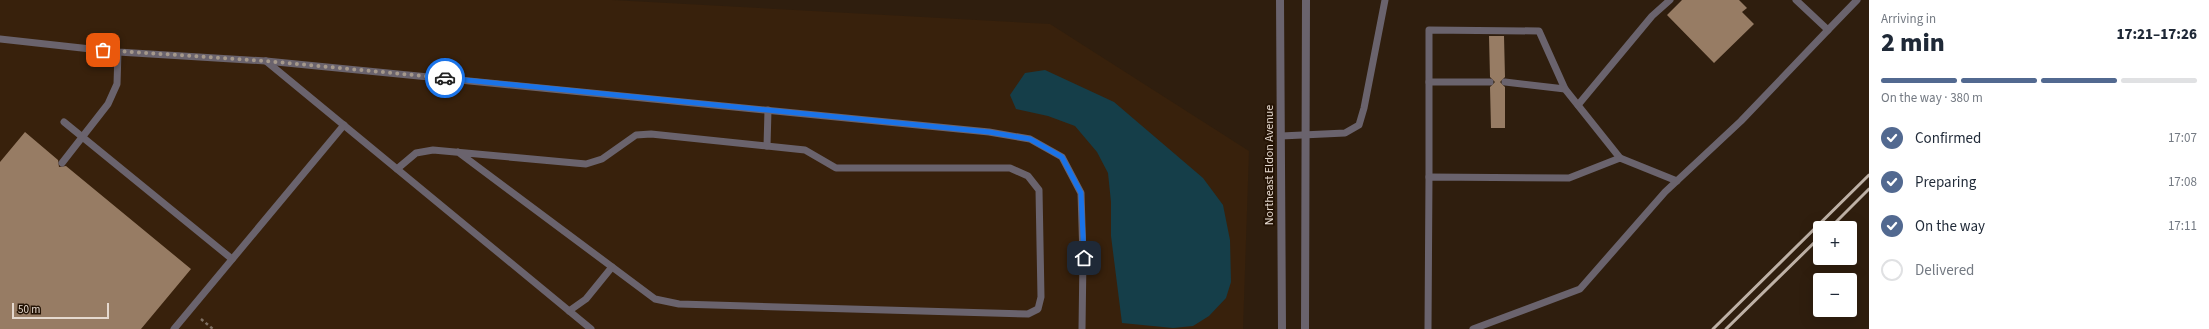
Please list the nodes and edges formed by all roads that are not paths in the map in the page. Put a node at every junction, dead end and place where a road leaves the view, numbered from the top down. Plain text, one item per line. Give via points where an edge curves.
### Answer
1 (1280, 0) edge
2 (1306, 0) edge
3 (1385, 0) edge
4 (1670, 0) edge
5 (1796, 0) edge
6 (1857, 0) edge
7 (1828, 30) junction
8 (0, 39) edge
9 (118, 52) junction
10 (266, 61) junction
11 (1429, 82) junction
12 (1490, 82) dead end
13 (1505, 82) dead end
14 (1565, 89) junction
15 (1578, 105) junction
16 (768, 110) junction
17 (64, 122) dead end
18 (344, 125) junction
19 (1281, 136) junction
20 (1305, 136) junction
21 (83, 137) junction
22 (767, 146) junction
23 (458, 152) junction
24 (1620, 158) junction
25 (62, 163) dead end
26 (397, 169) junction
27 (1429, 177) junction
28 (1677, 181) junction
29 (232, 259) junction
30 (612, 266) junction
31 (569, 311) junction
32 (174, 329) edge
33 (591, 329) edge
34 (1082, 329) edge
35 (1282, 329) edge
36 (1305, 329) edge
37 (1428, 329) edge
38 (1473, 329) edge

1 - 19 street, Northeast Eldon Avenue
2 - 20 street
3 - 20 lane via 1359,126 1345,133
4 - 15 lane via 1652,16
5 - 7 lane
6 - 7 lane
7 - 28 lane via 1741,121
8 - 9 lane
9 - 10 lane
9 - 21 lane via 117,84 108,104
10 - 16 lane
10 - 18 lane
11 - 12 lane
11 - 14 lane via 1429,30 1539,31
11 - 27 lane
13 - 14 lane
14 - 15 lane
15 - 24 lane
16 - 22 lane
16 - 34 lane via 989,132 1030,139 1062,157 1081,193 1084,258
17 - 21 lane
18 - 26 lane
18 - 29 lane
19 - 20 lane
19 - 35 street, Northeast Eldon Avenue
20 - 36 street
21 - 25 lane
21 - 29 lane
22 - 23 lane via 636,134 602,160 586,164
22 - 30 lane via 805,150 836,168 1010,168 1028,176 1039,190 1042,297 1038,309 1028,314 679,304 655,299
23 - 26 lane via 433,150 416,153
23 - 30 lane
24 - 27 lane via 1569,178
24 - 28 lane
26 - 31 lane
27 - 37 lane
28 - 38 lane via 1580,289
29 - 32 lane
30 - 31 lane via 586,299
31 - 33 lane

